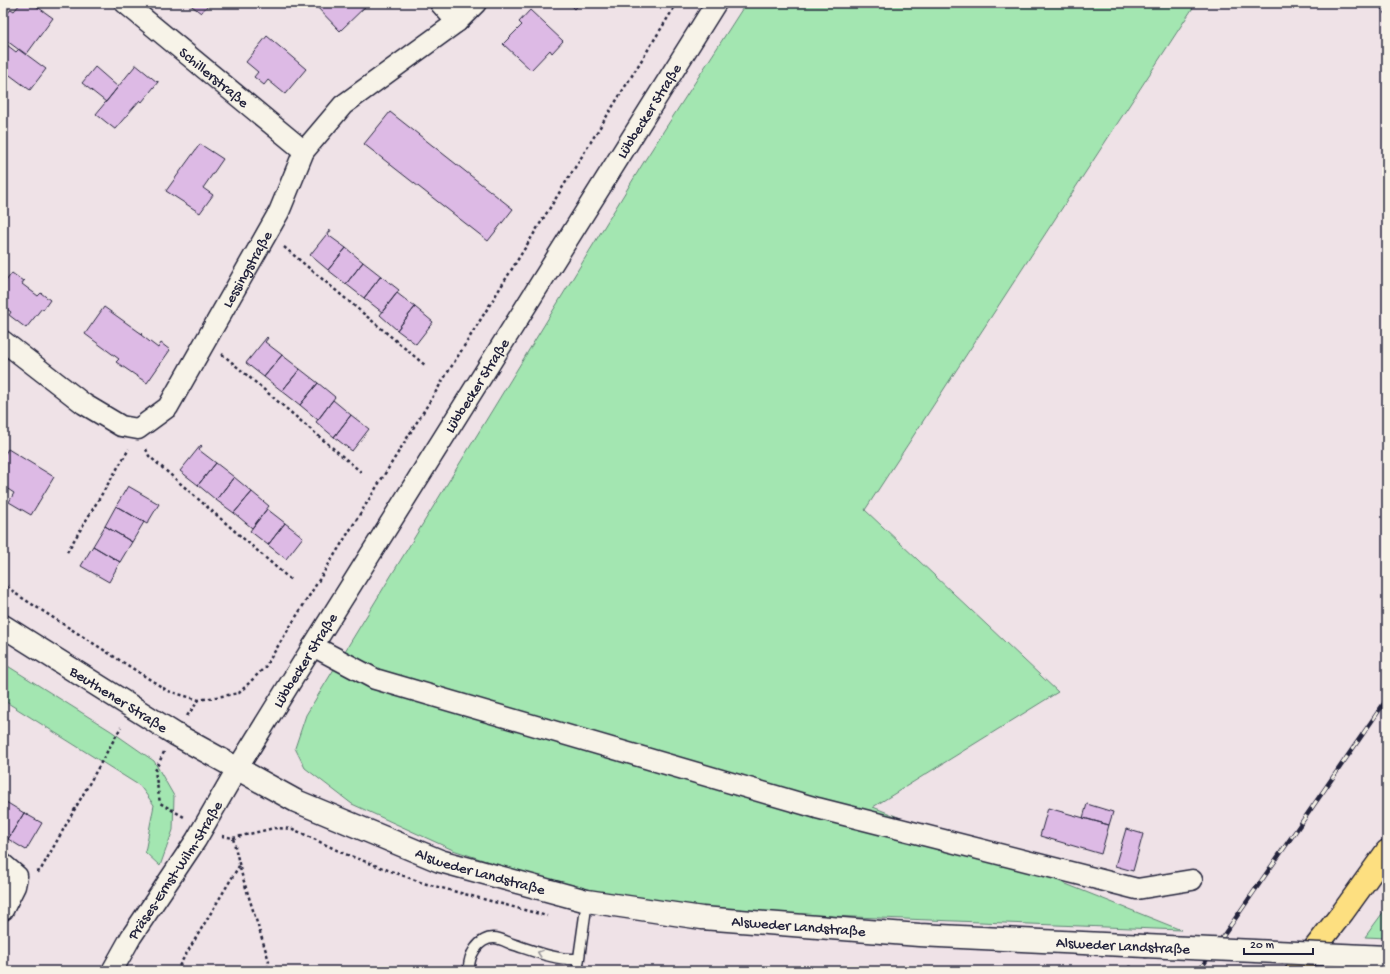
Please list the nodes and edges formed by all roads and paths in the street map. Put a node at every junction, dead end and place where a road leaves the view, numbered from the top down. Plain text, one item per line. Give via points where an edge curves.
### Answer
1 (125, 3) edge
2 (440, 3) edge
3 (476, 3) edge
4 (677, 3) edge
5 (716, 3) edge
6 (1377, 3) edge
7 (1387, 14) edge
8 (457, 22) junction
9 (304, 151) junction
10 (268, 233) junction
11 (3, 341) edge
12 (206, 341) junction
13 (426, 366) dead end
14 (132, 428) junction
15 (361, 472) dead end
16 (67, 552) dead end
17 (292, 581) dead end
18 (3, 582) edge
19 (3, 626) edge
20 (313, 646) junction
21 (199, 700) junction
22 (120, 727) dead end
23 (175, 734) junction
24 (237, 769) junction
25 (204, 827) junction
26 (1387, 851) edge
27 (239, 866) junction
28 (10, 870) edge
29 (1192, 880) dead end
30 (587, 901) junction
31 (3, 910) edge
32 (1387, 957) edge
33 (578, 959) junction
34 (112, 971) edge
35 (176, 971) edge
36 (267, 971) edge
37 (469, 971) edge
38 (579, 971) edge
39 (1297, 971) edge

1 - 9 street, Schillerstraße
2 - 8 street
3 - 8 street, Lessingstraße
4 - 21 path via 265,667 239,693
5 - 20 street, Lübbecker Straße
6 - 7 path
8 - 9 street, Lessingstraße via 343,105
9 - 10 street, Lessingstraße
10 - 12 street, Lessingstraße
10 - 13 path
11 - 14 street via 84,404 121,426
12 - 14 street, Lessingstraße via 168,407
12 - 15 path
14 - 16 path via 129,449
14 - 17 path via 149,456
18 - 21 path via 16,594 168,691
19 - 23 main road, Beuthener Straße
20 - 24 street, Lübbecker Straße
20 - 29 street via 375,679 817,808 1136,889
21 - 23 path
22 - 28 path via 40,871
23 - 24 main road, Beuthener Straße
23 - 25 path via 155,771 160,803
24 - 25 street, Präses-Ernst-Wilm-Straße
24 - 30 main road, Alsweder Landstraße via 296,801 440,861
25 - 27 path via 220,836 233,838
25 - 34 street, Präses-Ernst-Wilm-Straße
26 - 39 main road
27 - 35 path
27 - 36 path via 269,961
28 - 31 street via 15,886
30 - 32 main road, Alsweder Landstraße, bridge via 702,918 912,935
30 - 33 lane
33 -> 37 lane via 554,958 496,938 483,940 475,948
33 - 38 lane

